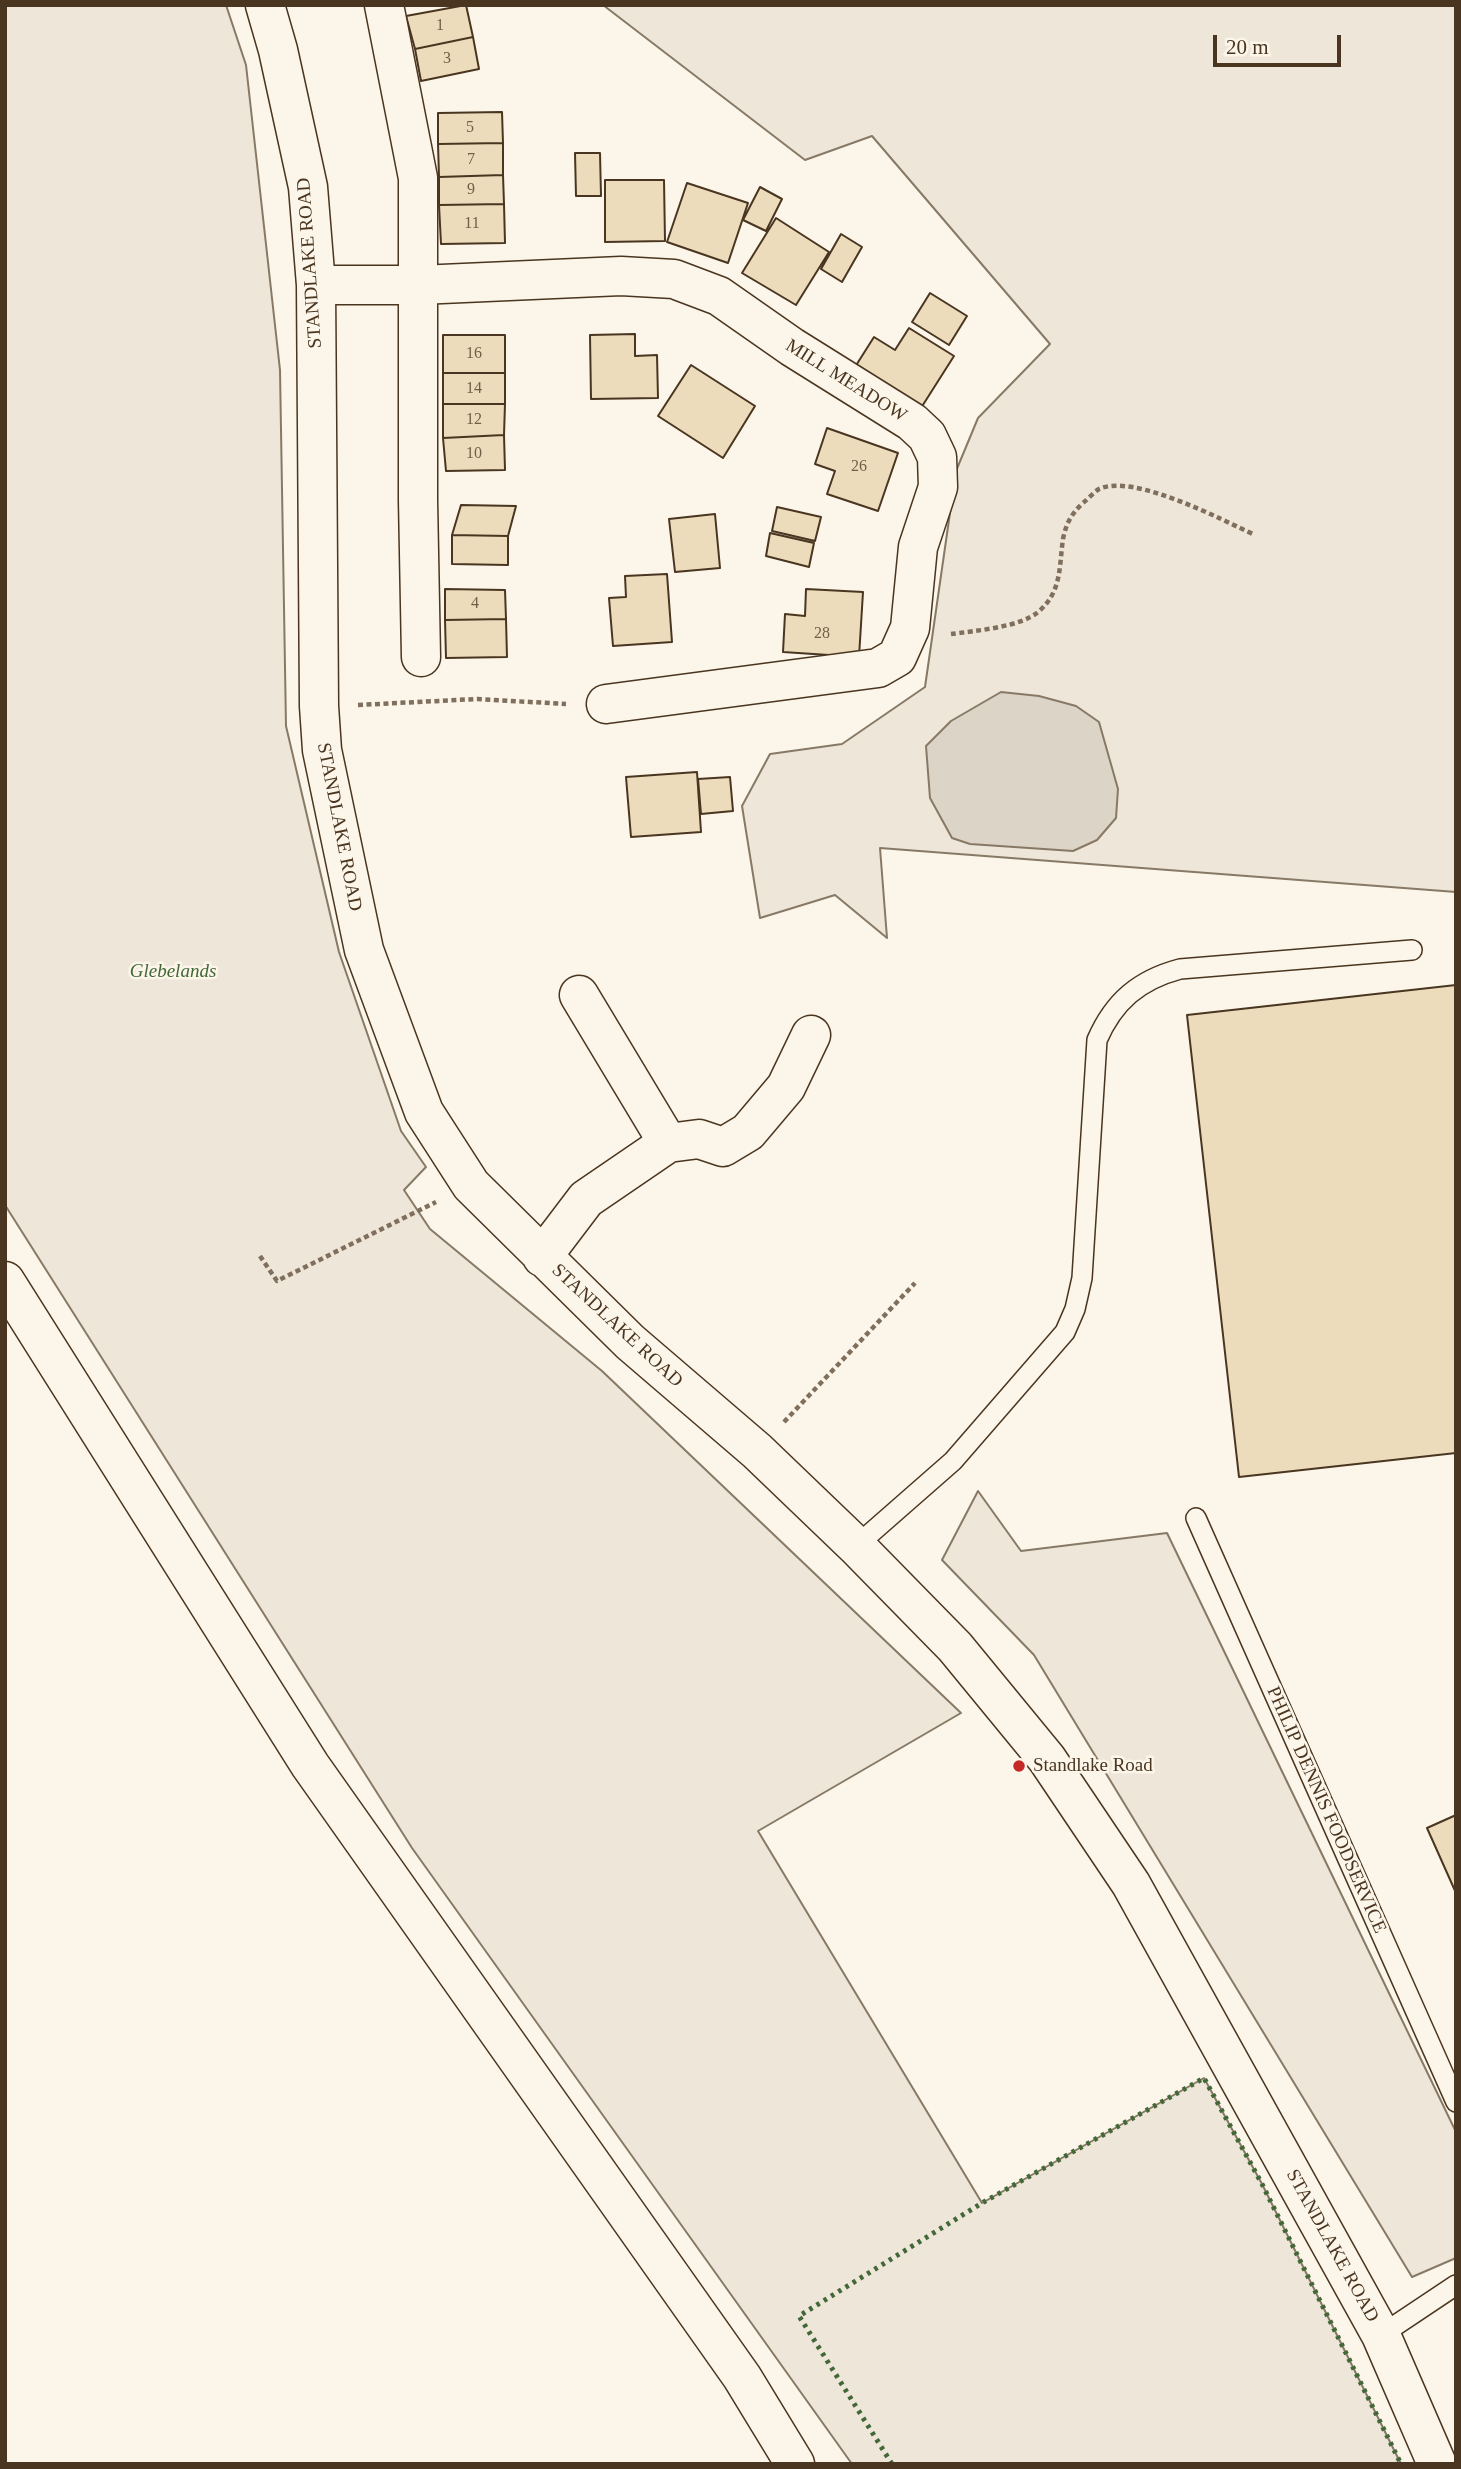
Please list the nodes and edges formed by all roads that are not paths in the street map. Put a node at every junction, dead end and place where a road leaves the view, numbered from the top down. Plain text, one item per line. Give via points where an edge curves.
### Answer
1 (265, 5) edge
2 (384, 5) edge
3 (316, 285) junction
4 (419, 285) junction
5 (421, 657) dead end
6 (606, 704) road end
7 (1412, 950) dead end
8 (579, 995) dead end
9 (811, 1035) dead end
10 (668, 1143) junction
11 (542, 1257) junction
12 (5, 1281) edge
13 (1196, 1518) dead end
14 (856, 1546) junction
15 (1456, 2102) edge
16 (1456, 2284) edge
17 (1381, 2335) junction
18 (795, 2464) edge
19 (1437, 2464) edge

1 - 3 street, STANDLAKE ROAD via 308,187
2 - 4 street via 418,177
3 - 4 street, MILL MEADOW
3 - 11 street, STANDLAKE ROAD via 318,706 322,750 364,950 424,1112 471,1185
4 - 5 street
4 - 6 street, MILL MEADOW via 611,276 674,279 719,296 912,422 927,436 937,457 938,487 918,547 912,616 897,657 878,668
7 - 14 lane via 1180,969 1136,988 1117,1005 1097,1040 1082,1278 1065,1332 953,1461
8 - 10 street
9 - 10 street via 786,1087 748,1132 723,1147 699,1139
10 - 11 street via 586,1199
11 - 14 street, STANDLAKE ROAD
12 - 18 street via 310,1765 742,2377
13 - 15 lane, PHILIP DENNIS FOODSERVICE
14 - 17 street, STANDLAKE ROAD via 955,1647 1047,1759 1124,1873
16 - 17 lane
17 - 19 street, STANDLAKE ROAD

